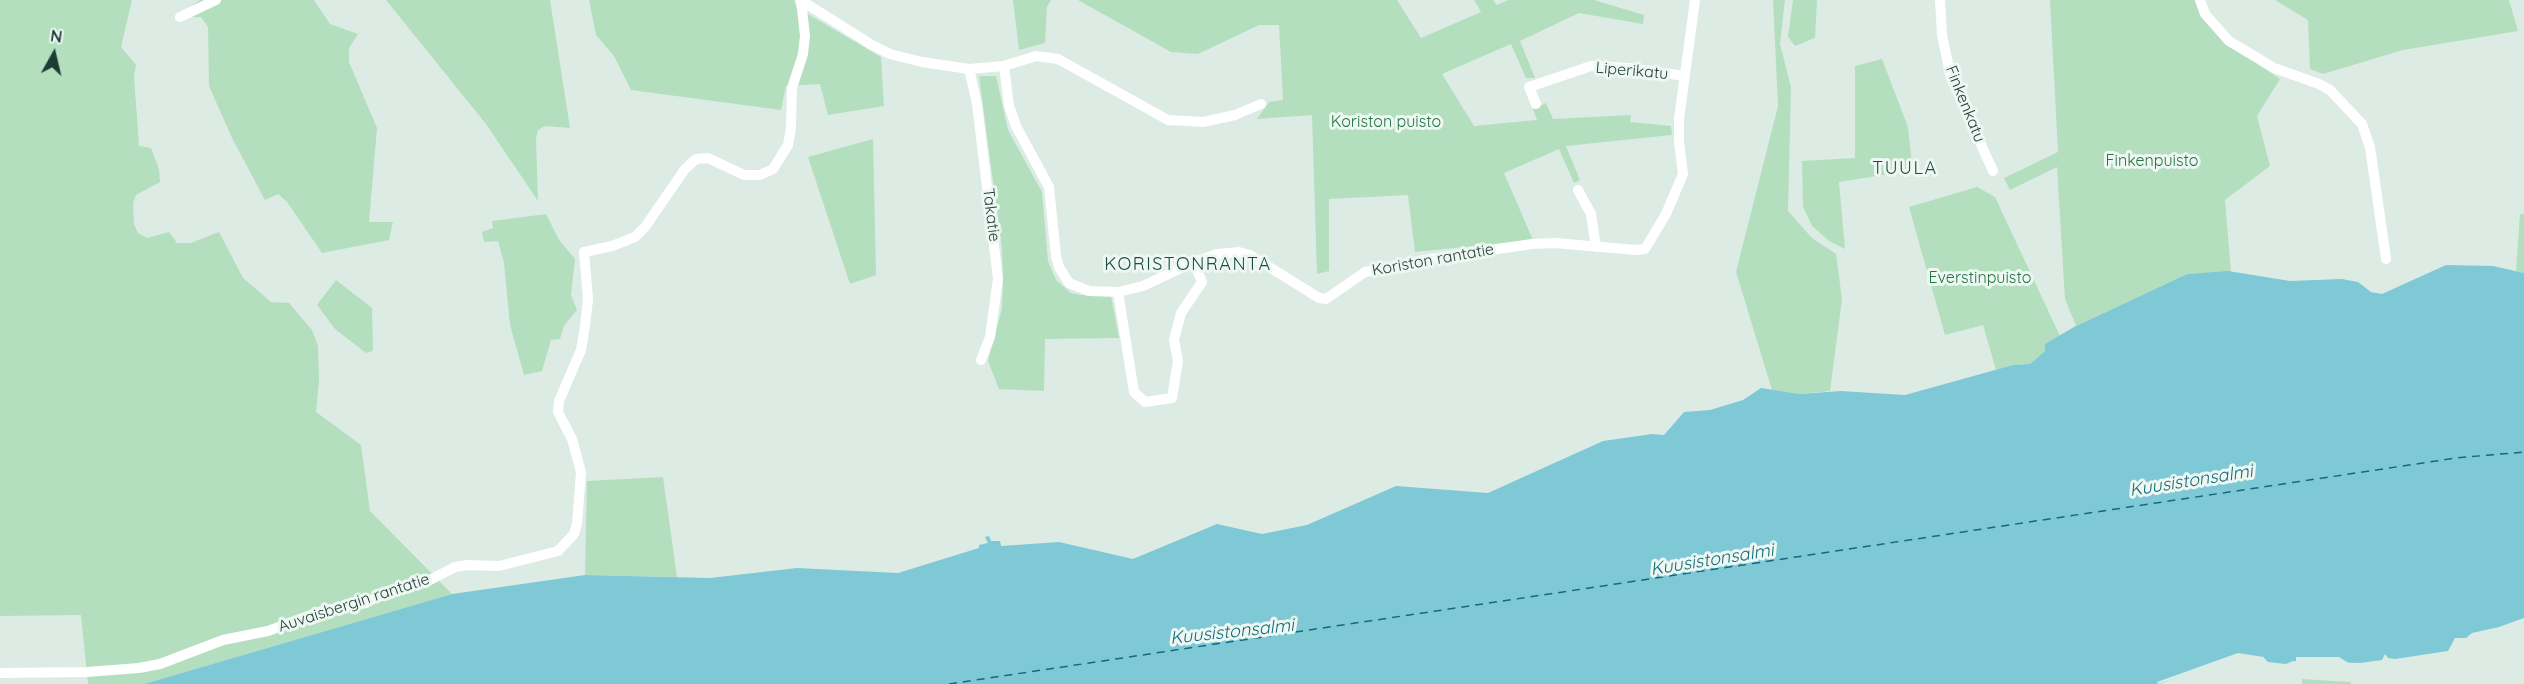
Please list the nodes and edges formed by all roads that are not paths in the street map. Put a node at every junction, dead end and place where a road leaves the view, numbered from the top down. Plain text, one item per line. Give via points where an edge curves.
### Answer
1 (216, 0) edge
2 (801, 0) edge
3 (1695, 0) edge
4 (1940, 0) edge
5 (2200, 0) edge
6 (180, 17) dead end
7 (1004, 66) junction
8 (969, 69) junction
9 (1684, 76) junction
10 (1261, 104) dead end
11 (1536, 104) dead end
12 (1993, 171) dead end
13 (1578, 190) dead end
14 (1596, 247) junction
15 (2386, 259) dead end
16 (1194, 262) junction
17 (1118, 292) junction
18 (981, 360) dead end
19 (0, 673) edge

1 - 6 street
2 - 8 street via 890,54
2 - 19 street, Auvaisbergin rantatie via 805,36 792,88 791,128 788,145 773,169 744,175 708,158 696,159 635,237 584,252 585,326 581,350 558,412 572,439 581,472 577,524 574,534 558,551 499,566 455,567 426,582 366,603 322,611 268,631 224,640 139,668
3 - 9 street, Koriston rantatie
4 - 12 street, Finkenkatu via 1951,78
5 - 15 street via 2205,14 2229,41 2274,68 2330,90 2358,119 2370,147
7 - 8 street
7 - 10 street via 1036,56 1058,59 1160,116 1178,122 1218,119
7 - 17 street, Koriston rantatie via 1016,126 1049,187 1059,267 1069,283 1078,288
8 - 18 street, Takatie via 977,104 998,279 990,337
9 - 11 street, Liperikatu via 1591,66 1529,87
9 - 14 street, Koriston rantatie via 1679,131 1683,174 1666,214 1645,249
13 - 14 street via 1591,214
14 - 16 street, Koriston rantatie via 1532,244 1413,262 1365,272 1326,298 1319,298 1250,255 1217,254
16 - 17 street, Koriston rantatie via 1143,286
16 - 17 street via 1202,282 1181,313 1174,340 1178,361 1172,398 1145,402 1134,392

